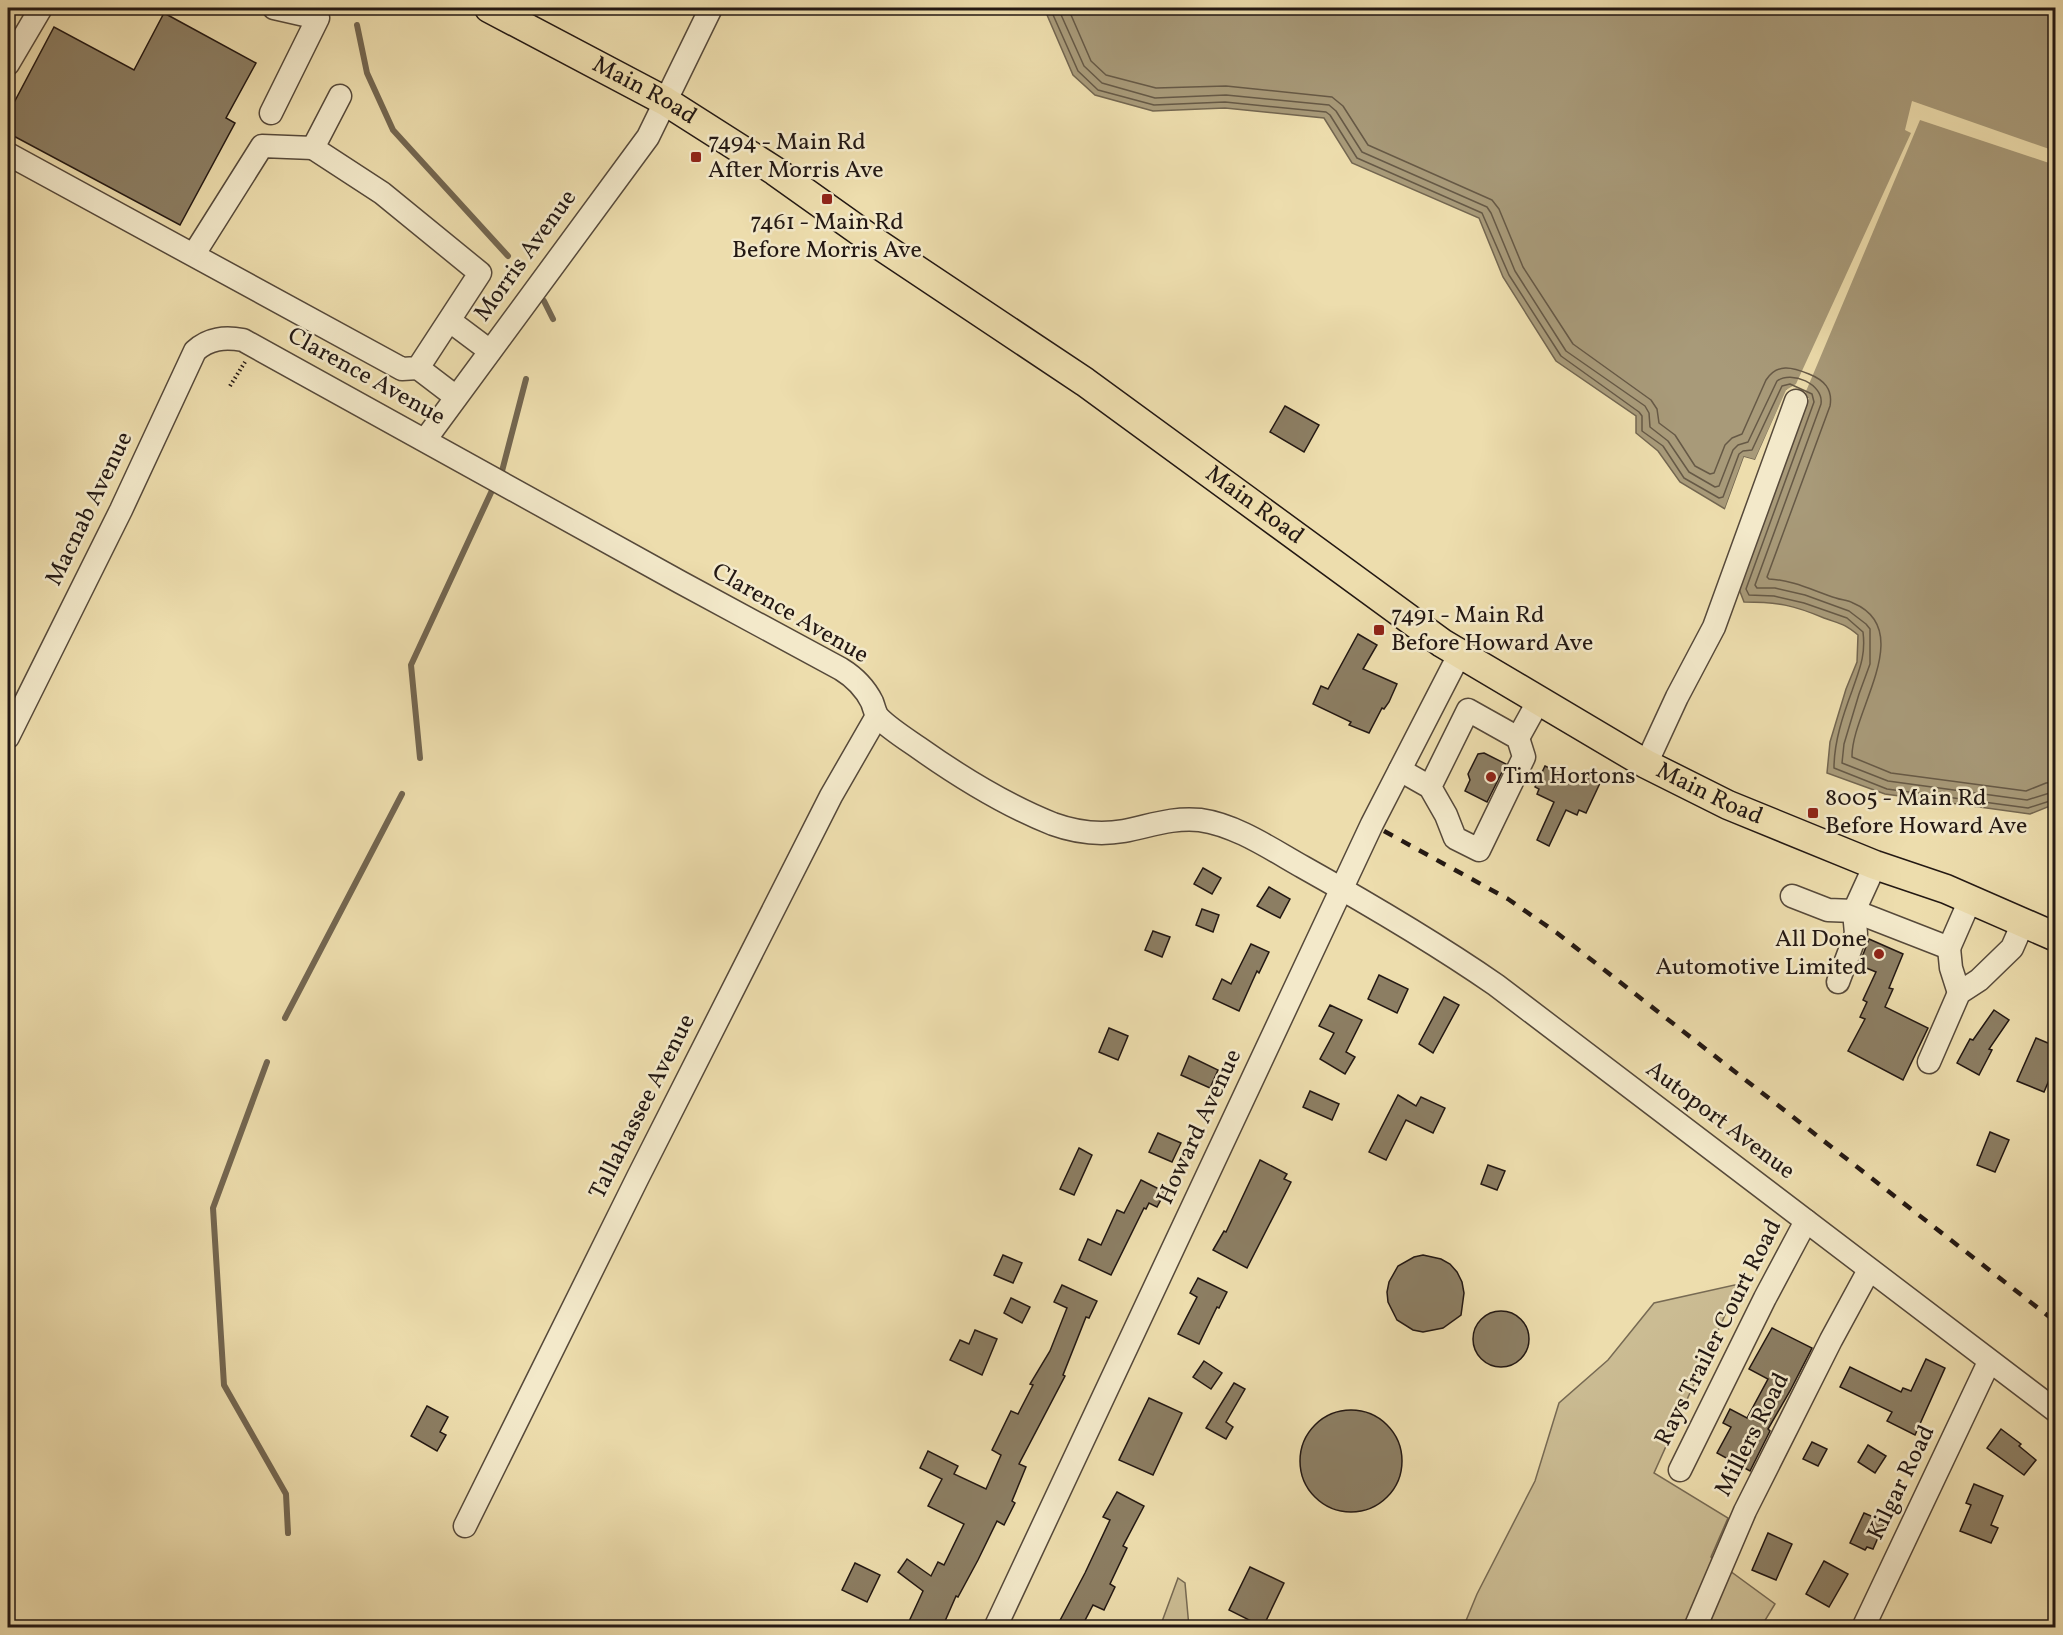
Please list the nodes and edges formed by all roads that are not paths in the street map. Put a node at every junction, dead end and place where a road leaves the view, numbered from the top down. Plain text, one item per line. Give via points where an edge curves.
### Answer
1 (41, 8) edge
2 (274, 8) edge
3 (489, 8) edge
4 (711, 8) edge
5 (8, 64) edge
6 (340, 96) dead end
7 (665, 101) junction
8 (271, 113) dead end
9 (313, 148) junction
10 (8, 154) edge
11 (194, 254) junction
12 (450, 321) junction
13 (249, 343) joint
14 (490, 351) junction
15 (418, 368) junction
16 (456, 398) junction
17 (1796, 401) dead end
18 (425, 440) junction
19 (1460, 653) junction
20 (1539, 700) junction
21 (877, 716) junction
22 (8, 737) edge
23 (1518, 738) junction
24 (1646, 764) junction
25 (1400, 770) junction
26 (1430, 787) junction
27 (1875, 865) junction
28 (1342, 888) junction
29 (1792, 897) dead end
30 (1970, 900) junction
31 (1854, 911) junction
32 (2023, 923) junction
33 (2055, 937) edge
34 (1949, 948) junction
35 (1838, 982) dead end
36 (1959, 993) junction
37 (1929, 1062) dead end
38 (1806, 1221) junction
39 (1869, 1270) junction
40 (1989, 1362) junction
41 (2055, 1411) edge
42 (1680, 1470) dead end
43 (465, 1526) dead end
44 (995, 1628) edge
45 (1695, 1628) edge
46 (1863, 1628) edge

1 - 5 street
2 - 8 street via 318,18
3 - 7 main road, Main Road
4 - 7 street, Morris Avenue
6 - 9 street
7 - 14 street, Morris Avenue via 648,137
7 - 19 main road, Main Road via 1085,382
9 - 11 street via 262,146
9 - 12 street via 382,193 480,273
10 - 11 street
11 - 15 street via 402,369
12 - 14 street
12 - 15 street
13 - 18 street, Clarence Avenue
13 - 22 street, Macnab Avenue via 224,337 195,351
14 - 16 street, Morris Avenue
15 - 16 street
16 - 18 street, Morris Avenue
17 - 24 street via 1714,627
18 - 21 street, Clarence Avenue via 841,669 865,690
19 - 20 main road, Main Road
19 - 25 street, Howard Avenue
20 - 23 street
20 - 24 main road, Main Road
21 - 28 street, Clarence Avenue via 968,780 1051,823 1101,832 1179,819 1220,824
21 - 43 street, Tallahassee Avenue via 820,817
23 - 26 street via 1468,710
23 - 26 street via 1524,757 1479,850 1455,838
24 - 27 main road, Main Road via 1728,805
25 - 26 street
25 - 28 street, Howard Avenue
27 - 30 main road, Main Road
27 - 31 street
28 - 38 street, Autoport Avenue via 1496,985
28 - 44 street, Howard Avenue
29 - 31 street via 1828,910
30 - 32 main road, Main Road
30 - 34 street
31 - 34 street
31 - 35 street via 1856,934
32 - 33 main road, Main Road
32 - 36 street via 2012,948 1979,980
34 - 36 street
36 - 37 street
38 - 39 street, Autoport Avenue
38 - 42 street, Rays Trailer Court Road
39 - 40 street, Autoport Avenue
39 - 45 street, Millers Road via 1744,1511
40 - 41 street, Autoport Avenue
40 - 46 street, Kilgar Road

